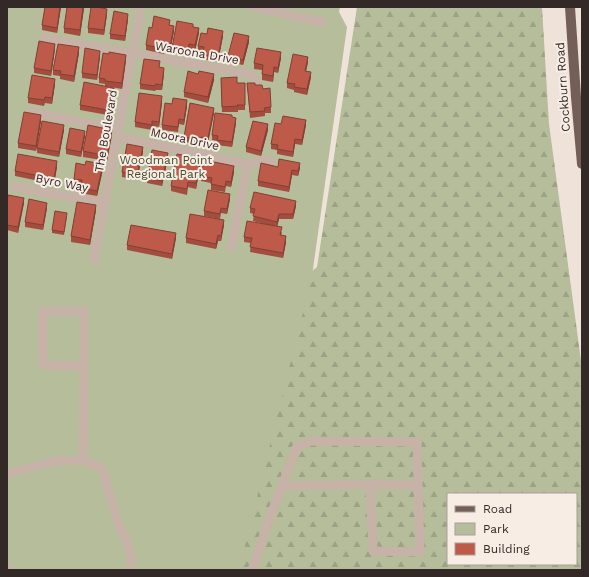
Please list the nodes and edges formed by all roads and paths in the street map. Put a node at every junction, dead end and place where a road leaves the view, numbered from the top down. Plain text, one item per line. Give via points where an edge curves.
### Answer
1 (141, 7) edge
2 (253, 7) edge
3 (570, 7) edge
4 (322, 22) dead end
5 (44, 38) dead end
6 (133, 53) junction
7 (256, 80) dead end
8 (31, 112) edge
9 (118, 133) junction
10 (271, 161) dead end
11 (248, 164) junction
12 (582, 164) edge
13 (15, 186) dead end
14 (105, 203) junction
15 (231, 248) dead end
16 (94, 260) dead end
17 (84, 366) junction
18 (83, 460) junction
19 (7, 475) edge
20 (370, 484) junction
21 (418, 485) junction
22 (282, 486) junction
23 (131, 570) edge
24 (252, 570) edge

1 - 6 lane, The Boulevard
2 - 4 lane
3 - 12 main road, Cockburn Road
5 - 6 lane, Waroona Drive
6 - 7 lane, Waroona Drive via 250,74
6 - 9 lane, The Boulevard
8 - 9 lane, Moora Drive
9 - 11 lane, Moora Drive
9 - 14 lane, The Boulevard
10 - 11 lane, Moora Drive
11 - 15 lane
13 - 14 lane, Byro Way
14 - 16 lane, The Boulevard
17 - 17 lane via 84,311 43,311 43,365
17 - 18 lane
18 - 19 lane via 55,461
18 - 23 lane via 102,468 118,523 127,542
20 - 21 lane
20 - 21 lane via 373,551 420,552
20 - 22 lane
21 - 22 lane via 417,442 311,441 296,448
22 - 24 lane

